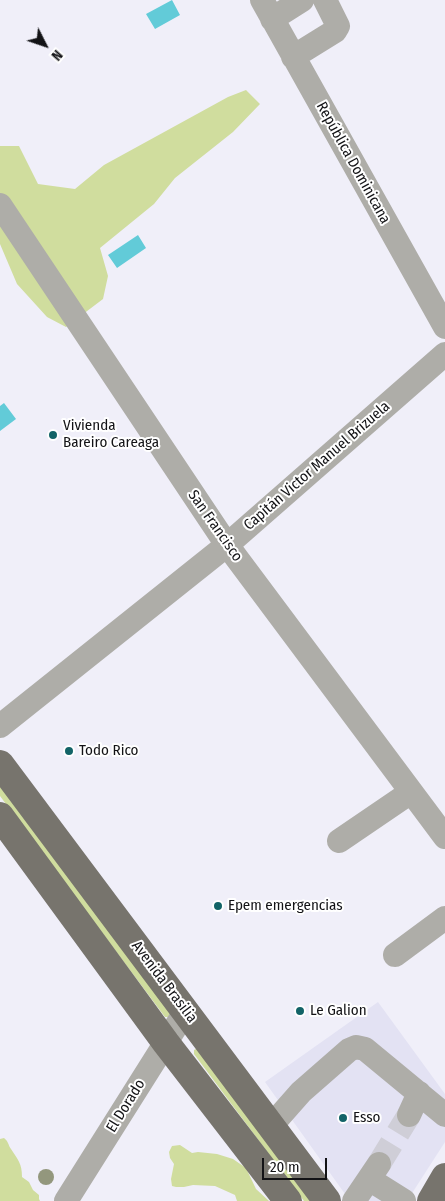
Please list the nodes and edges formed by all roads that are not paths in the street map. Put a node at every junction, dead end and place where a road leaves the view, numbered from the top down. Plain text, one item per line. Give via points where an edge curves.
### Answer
1 (302, 0) edge
2 (325, 0) edge
3 (267, 9) edge
4 (294, 56) junction
5 (0, 205) edge
6 (445, 327) edge
7 (445, 354) edge
8 (227, 545) junction
9 (0, 726) edge
10 (0, 764) edge
11 (411, 792) junction
12 (0, 816) edge
13 (445, 837) edge
14 (339, 841) dead end
15 (445, 918) edge
16 (395, 955) dead end
17 (185, 1012) junction
18 (166, 1042) junction
19 (419, 1093) junction
20 (409, 1115) tunnel mouth
21 (445, 1115) edge
22 (271, 1126) junction
23 (445, 1177) edge
24 (66, 1201) edge
25 (288, 1201) edge
26 (327, 1201) edge
27 (354, 1201) edge
28 (404, 1201) edge
29 (431, 1201) edge

1 - 3 street
2 - 4 street via 338,26
3 - 4 street, República Dominicana
4 - 6 street, República Dominicana
5 - 8 street, San Francisco
7 - 8 street, Capitán Victor Manuel Brizuela
8 - 9 street, Capitán Victor Manuel Brizuela
8 - 11 street, San Francisco
10 - 17 main road, Avenida Brasilia
11 - 13 street, San Francisco
11 - 14 street
12 - 18 main road
15 - 16 street
17 - 18 street, El Dorado
17 - 22 main road, Avenida Brasilia
18 - 24 street, El Dorado
18 - 25 main road
19 - 20 street
19 - 21 street
19 - 22 street via 365,1049 356,1047 301,1092
22 - 26 main road, Avenida Brasilia
23 - 29 main road
27 - 28 street via 374,1172

